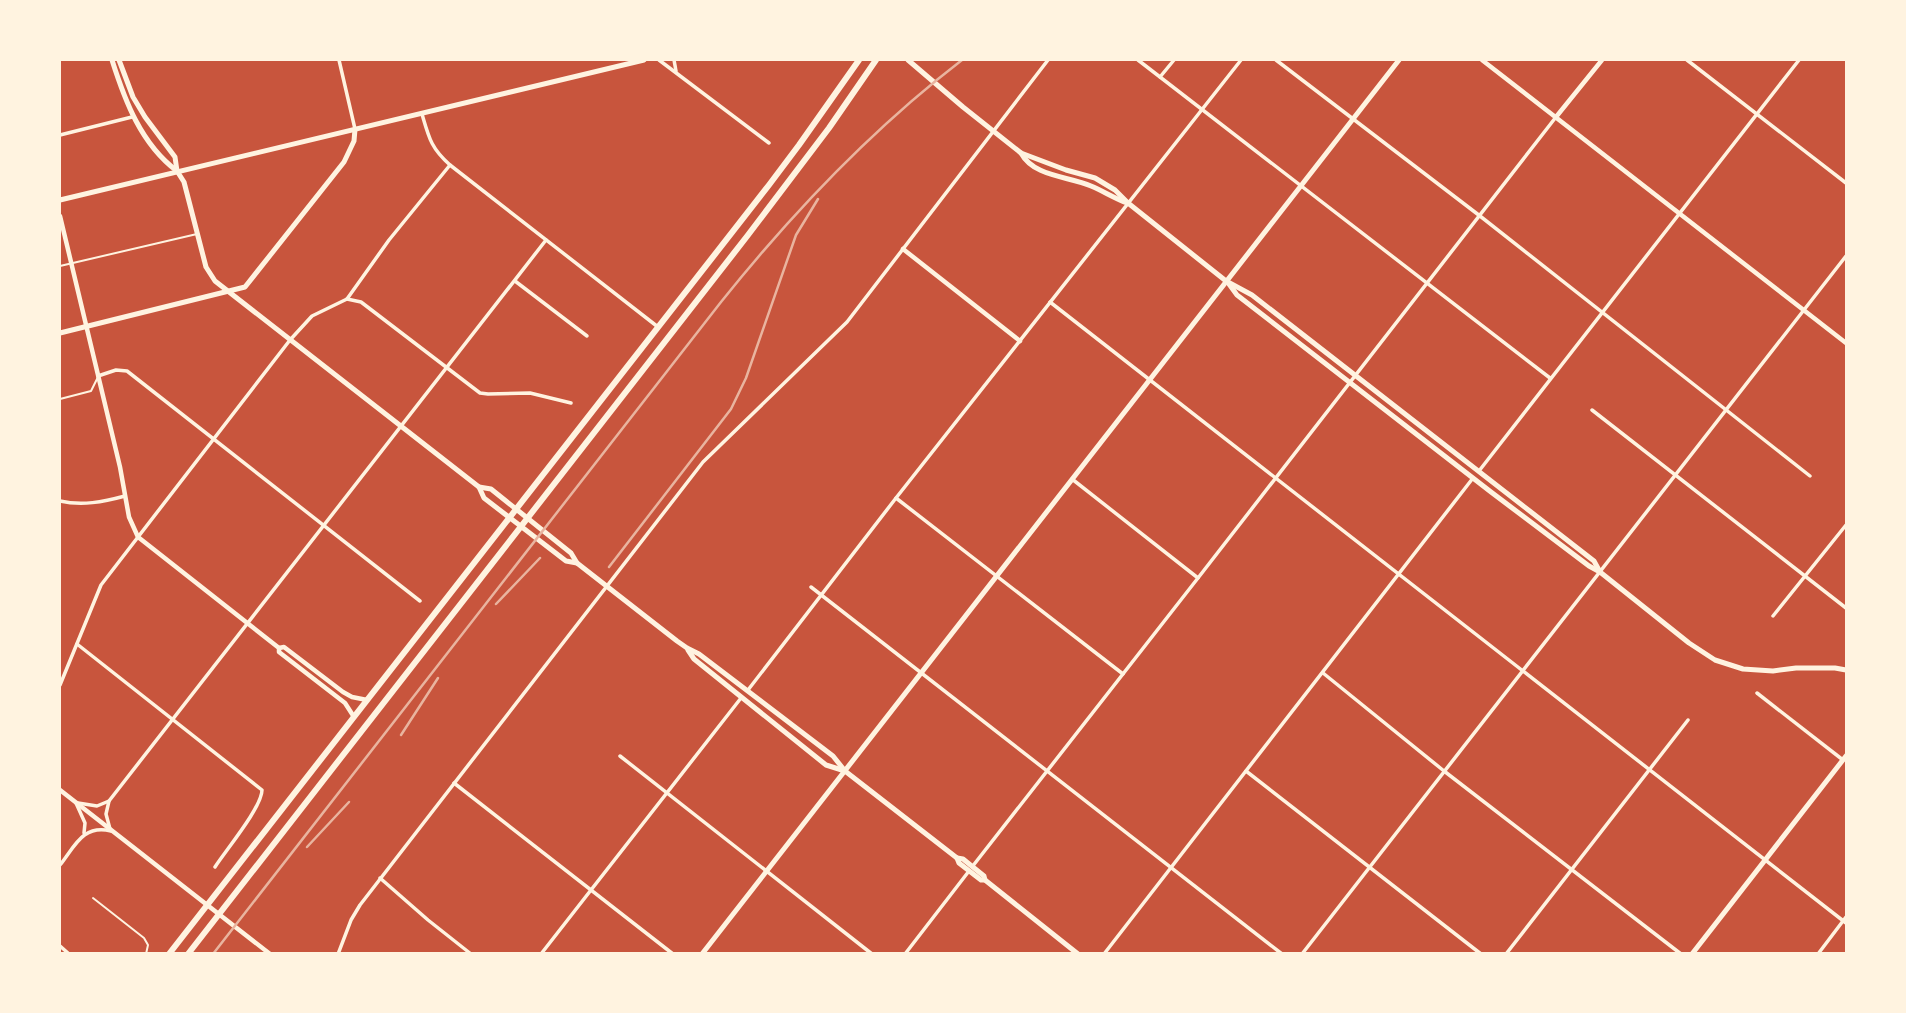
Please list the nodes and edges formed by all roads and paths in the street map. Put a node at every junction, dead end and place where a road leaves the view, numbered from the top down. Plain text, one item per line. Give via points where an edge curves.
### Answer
1 (112, 60) edge
2 (119, 60) edge
3 (339, 60) edge
4 (644, 60) edge
5 (659, 60) edge
6 (674, 60) edge
7 (859, 60) edge
8 (876, 60) edge
9 (907, 60) edge
10 (1048, 60) edge
11 (1138, 60) edge
12 (1174, 60) edge
13 (1241, 60) edge
14 (1276, 60) edge
15 (1399, 60) edge
16 (1482, 60) edge
17 (1602, 60) edge
18 (1687, 60) edge
19 (1799, 60) edge
20 (676, 73) junction
21 (1160, 77) junction
22 (1202, 110) junction
23 (422, 113) junction
24 (1757, 114) junction
25 (132, 117) junction
26 (1556, 117) junction
27 (1353, 118) junction
28 (355, 129) junction
29 (994, 130) junction
30 (60, 135) edge
31 (769, 143) dead end
32 (450, 165) junction
33 (177, 171) junction
34 (1846, 183) edge
35 (1300, 186) junction
36 (60, 200) edge
37 (1128, 203) junction
38 (1680, 214) junction
39 (60, 216) edge
40 (1480, 216) junction
41 (198, 233) junction
42 (547, 240) junction
43 (903, 249) junction
44 (1846, 256) edge
45 (71, 264) junction
46 (60, 266) edge
47 (515, 281) junction
48 (1226, 281) junction
49 (1427, 284) junction
50 (228, 292) junction
51 (347, 299) junction
52 (1050, 302) junction
53 (1804, 310) junction
54 (1601, 313) junction
55 (86, 326) junction
56 (658, 327) junction
57 (60, 333) edge
58 (587, 336) dead end
59 (290, 340) junction
60 (1020, 341) junction
61 (1846, 343) edge
62 (447, 368) junction
63 (1356, 375) junction
64 (98, 376) junction
65 (1550, 378) junction
66 (1150, 379) junction
67 (1350, 383) junction
68 (60, 399) edge
69 (571, 403) dead end
70 (1592, 410) dead end
71 (1725, 410) junction
72 (401, 426) junction
73 (214, 439) junction
74 (1479, 471) junction
75 (1675, 474) junction
76 (1810, 476) dead end
77 (1276, 478) junction
78 (1473, 478) junction
79 (1072, 479) junction
80 (479, 487) junction
81 (125, 496) junction
82 (896, 498) junction
83 (60, 501) edge
84 (1846, 525) edge
85 (323, 526) junction
86 (138, 537) junction
87 (577, 563) junction
88 (1600, 572) junction
89 (1399, 574) junction
90 (1806, 575) junction
91 (996, 576) junction
92 (1198, 578) junction
93 (607, 586) junction
94 (811, 587) dead end
95 (821, 595) junction
96 (420, 601) dead end
97 (1846, 608) edge
98 (1773, 616) dead end
99 (247, 623) junction
100 (77, 644) junction
101 (279, 648) junction
102 (687, 648) junction
103 (1846, 670) edge
104 (1523, 671) junction
105 (921, 673) junction
106 (1322, 673) junction
107 (1123, 674) junction
108 (60, 685) edge
109 (748, 690) junction
110 (1758, 693) dead end
111 (741, 698) junction
112 (368, 700) junction
113 (354, 717) junction
114 (173, 719) junction
115 (1688, 720) dead end
116 (620, 756) dead end
117 (1845, 758) edge
118 (1649, 769) junction
119 (1047, 770) junction
120 (845, 771) junction
121 (1246, 771) junction
122 (1444, 771) junction
123 (454, 783) junction
124 (60, 790) edge
125 (666, 792) junction
126 (109, 801) junction
127 (76, 803) junction
128 (111, 831) junction
129 (84, 833) junction
130 (1765, 860) junction
131 (60, 865) edge
132 (215, 867) dead end
133 (1171, 867) junction
134 (1369, 868) junction
135 (970, 869) junction
136 (1572, 869) junction
137 (766, 872) junction
138 (380, 878) junction
139 (591, 890) junction
140 (93, 898) dead end
141 (1845, 920) edge
142 (60, 946) edge
143 (69, 954) edge
144 (146, 954) edge
145 (169, 954) edge
146 (188, 954) edge
147 (270, 954) edge
148 (338, 954) edge
149 (471, 954) edge
150 (541, 954) edge
151 (673, 954) edge
152 (702, 954) edge
153 (872, 954) edge
154 (905, 954) edge
155 (1078, 954) edge
156 (1104, 954) edge
157 (1282, 954) edge
158 (1302, 954) edge
159 (1481, 954) edge
160 (1506, 954) edge
161 (1681, 954) edge
162 (1692, 954) edge
163 (1818, 954) edge

1 - 25 main road
2 - 33 main road via 133,97 174,157
3 - 28 street
4 - 23 main road
5 - 20 street
6 - 20 street
7 - 56 highway
8 - 146 highway via 781,193
9 - 29 main road
10 - 29 street
11 - 21 street
12 - 21 street
13 - 22 street
14 - 27 street
15 - 27 main road
16 - 26 street
17 - 26 street
18 - 24 street
19 - 24 street
20 - 31 street
21 - 22 street
22 - 35 street
22 - 37 street
23 - 28 main road
23 - 32 street via 431,144
24 - 34 street
24 - 38 street
25 - 30 street
25 - 33 main road via 163,160
26 - 38 street
26 - 40 street
27 - 35 main road
27 - 40 street
28 - 33 main road
28 - 50 main road via 350,152 326,185 245,287
29 - 37 main road via 1026,162 1042,171
29 - 43 street
32 - 42 street
32 - 51 street
33 - 36 main road
33 - 41 main road
35 - 48 main road
35 - 49 street
37 - 48 main road
37 - 52 street
38 - 53 street
38 - 54 street
39 - 45 street
40 - 49 street
40 - 54 street
41 - 45 lane
41 - 50 main road via 206,267
42 - 47 street
42 - 56 street
43 - 60 street
43 - 93 street via 834,337 703,462
44 - 53 street
45 - 46 lane
45 - 55 street
47 - 58 street
47 - 62 street
48 - 63 main road via 1242,288
48 - 66 main road
48 - 67 main road via 1237,295
49 - 63 street
49 - 65 street
50 - 55 main road
50 - 59 main road
51 - 59 street via 312,316
51 - 62 street via 361,302
52 - 60 street
52 - 66 street
53 - 61 street
53 - 71 street
54 - 65 street
54 - 71 street
55 - 57 main road
55 - 64 street
56 - 112 highway
59 - 72 main road
59 - 73 street
60 - 82 street
62 - 69 street via 481,393 530,393
62 - 72 street
63 - 67 street
63 - 74 main road
64 - 68 lane via 91,391
64 - 73 street via 127,372
64 - 81 street
65 - 74 street
66 - 77 street
66 - 79 main road
67 - 77 street
67 - 78 main road
70 - 75 street
71 - 75 street
71 - 76 street
72 - 80 main road
72 - 85 street
73 - 85 street
73 - 86 street
74 - 88 main road via 1594,561
75 - 88 street
75 - 90 street
77 - 89 street
77 - 92 street
78 - 88 main road
78 - 89 street
79 - 91 main road
79 - 92 street
80 - 87 main road via 491,489 571,553
80 - 87 main road via 484,498 566,561
81 - 83 street via 99,503
81 - 86 street
82 - 91 street
82 - 95 street
84 - 90 street
85 - 96 street
85 - 99 street
86 - 99 street
86 - 100 street via 101,585
87 - 93 main road
88 - 103 main road via 1715,660 1743,669
88 - 104 street
89 - 104 street
89 - 106 street
90 - 97 street
90 - 98 street
91 - 105 main road
91 - 107 street
92 - 107 street
93 - 102 main road
93 - 123 street
94 - 95 street
95 - 105 street
95 - 109 street
99 - 101 street
99 - 114 street
100 - 108 street
100 - 114 street
101 - 112 street via 284,647 343,692
101 - 113 street via 345,703
102 - 109 main road
102 - 111 main road
104 - 118 street
104 - 122 street
105 - 119 street
105 - 120 main road
106 - 121 street
106 - 122 street
107 - 119 street
109 - 120 main road via 833,756
110 - 117 street
111 - 120 main road via 826,765
111 - 125 street
112 - 113 highway
113 - 145 highway
114 - 126 street
114 - 132 street via 262,790 253,812
115 - 118 street
116 - 125 street
117 - 130 main road
118 - 130 street
118 - 136 street
119 - 133 street
119 - 135 street
120 - 135 main road
120 - 137 main road
121 - 133 street
121 - 134 street
122 - 134 street
122 - 136 street
123 - 138 street
123 - 139 street
124 - 127 street
125 - 137 street
125 - 139 street
126 - 127 street via 97,806
126 - 128 street via 106,814
127 - 128 street
127 - 129 street via 85,822
128 - 129 street
128 - 147 street
129 - 131 street
130 - 141 street
130 - 162 main road
133 - 156 street
133 - 157 street
134 - 158 street
134 - 159 street
135 - 154 street
135 - 155 main road
136 - 160 street
136 - 161 street
137 - 152 main road
137 - 153 street
138 - 148 street via 351,919
138 - 149 street
139 - 150 street
139 - 151 street
140 - 144 lane via 144,938
141 - 163 street
142 - 143 street

